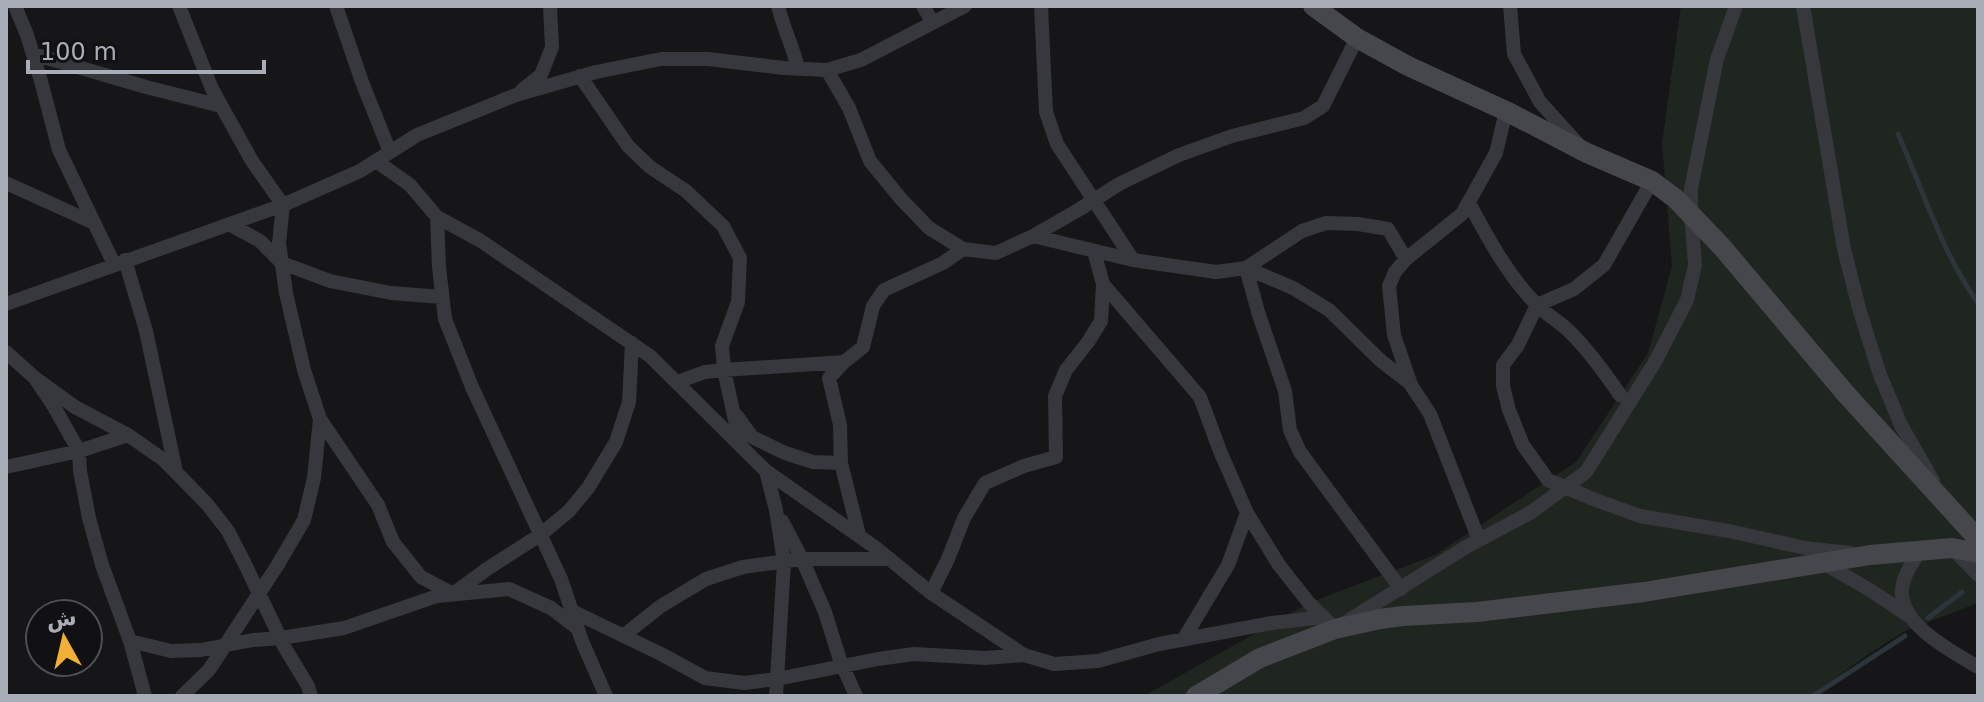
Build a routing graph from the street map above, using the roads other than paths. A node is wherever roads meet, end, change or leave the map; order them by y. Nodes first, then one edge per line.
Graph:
1 (15, 6) edge
2 (179, 6) edge
3 (336, 6) edge
4 (550, 6) edge
5 (565, 6) edge
6 (769, 6) edge
7 (778, 6) edge
8 (923, 6) edge
9 (965, 6) edge
10 (1041, 6) edge
11 (1313, 6) edge
12 (1510, 6) edge
13 (1736, 6) edge
14 (1803, 6) edge
15 (782, 21) junction
16 (552, 23) junction
17 (933, 23) junction
18 (1357, 38) junction
19 (33, 54) junction
20 (798, 68) junction
21 (827, 70) junction
22 (580, 76) junction
23 (516, 95) junction
24 (221, 106) junction
25 (1506, 111) junction
26 (390, 152) junction
27 (1587, 153) junction
28 (376, 161) junction
29 (1652, 181) junction
30 (6, 183) edge
31 (1093, 201) junction
32 (1469, 203) junction
33 (283, 205) junction
34 (1691, 214) junction
35 (437, 217) junction
36 (94, 223) junction
37 (229, 224) junction
38 (1033, 236) junction
39 (963, 249) junction
40 (1094, 251) junction
41 (1406, 259) junction
42 (1133, 260) junction
43 (120, 262) junction
44 (282, 263) junction
45 (1246, 268) junction
46 (1103, 284) junction
47 (442, 297) junction
48 (6, 304) edge
49 (1537, 305) junction
50 (632, 343) junction
51 (6, 352) edge
52 (844, 362) junction
53 (724, 370) junction
54 (35, 378) junction
55 (677, 382) junction
56 (1411, 385) junction
57 (1620, 395) dead end
58 (732, 409) junction
59 (320, 419) junction
60 (128, 435) junction
61 (741, 445) junction
62 (79, 451) junction
63 (841, 463) junction
64 (6, 467) edge
65 (766, 471) junction
66 (176, 472) junction
67 (1565, 487) junction
68 (1947, 506) junction
69 (776, 510) junction
70 (1247, 513) junction
71 (540, 535) junction
72 (859, 535) junction
73 (1978, 539) edge
74 (1479, 540) junction
75 (1952, 548) junction
76 (1921, 550) junction
77 (1978, 553) edge
78 (1870, 555) junction
79 (802, 559) junction
80 (890, 559) junction
81 (784, 562) junction
82 (1823, 563) junction
83 (1978, 575) edge
84 (1401, 589) junction
85 (259, 593) junction
86 (931, 593) junction
87 (453, 594) junction
88 (572, 611) junction
89 (1910, 616) junction
90 (1330, 623) junction
91 (578, 628) junction
92 (623, 636) junction
93 (281, 638) junction
94 (1183, 640) junction
95 (130, 641) junction
96 (224, 647) junction
97 (1024, 655) junction
98 (843, 667) junction
99 (1978, 667) edge
100 (777, 679) junction
101 (602, 695) edge
102 (145, 696) edge
103 (182, 696) edge
104 (311, 696) edge
105 (776, 696) edge
106 (856, 696) edge
107 (1196, 696) edge

1 - 19 street
2 - 24 street
3 - 26 street
4 - 16 street
5 - 16 street
6 - 15 street
7 - 15 street
8 - 17 street
9 - 17 street
10 - 31 street
11 - 18 street
12 - 27 street
13 - 34 street
14 - 68 street
15 - 20 street
16 - 23 street
17 - 21 street
18 - 25 street
18 - 31 street
19 - 24 street
19 - 36 street
20 - 21 street
20 - 22 street
21 - 39 street
22 - 23 street
22 - 53 street
23 - 26 street
24 - 33 street
25 - 27 street
25 - 32 street
26 - 28 street
27 - 29 street
28 - 33 street
28 - 35 street
29 - 34 street
29 - 49 street
30 - 36 street
31 - 38 street
31 - 42 street
32 - 41 street
32 - 49 street
33 - 37 street
33 - 44 street
34 - 67 street
34 - 68 street
35 - 47 street
35 - 50 street
36 - 43 street
37 - 43 street
37 - 44 street
38 - 39 street
38 - 40 street
39 - 52 street
40 - 42 street
40 - 46 street
41 - 45 street
41 - 56 street
42 - 45 street
43 - 48 street
43 - 66 street
44 - 47 street
44 - 59 street
45 - 56 street
45 - 84 street
46 - 70 street
46 - 86 street
47 - 71 street
49 - 57 street
49 - 67 street
50 - 55 street
50 - 71 street
51 - 54 street
52 - 53 street
52 - 63 street
53 - 55 street
53 - 58 street
54 - 60 street
54 - 62 street
55 - 61 street
56 - 74 street
58 - 61 street
58 - 63 street
59 - 85 street
59 - 87 street
60 - 62 street
60 - 66 street
61 - 65 street
62 - 64 street
62 - 95 street
63 - 72 street
65 - 69 street
65 - 72 street
66 - 85 street
67 - 74 street
67 - 78 street
68 - 73 street
69 - 79 street
69 - 81 street
70 - 90 street
70 - 94 street
71 - 87 street
71 - 88 street
72 - 80 street
74 - 84 street
75 - 76 street
75 - 77 street
75 - 83 street
76 - 78 street
76 - 89 street
78 - 82 street
79 - 80 street
79 - 81 street
79 - 98 street
80 - 86 street
81 - 92 street
81 - 100 street
82 - 89 street
82 - 90 street
84 - 90 street
85 - 93 street
85 - 96 street
86 - 97 street
87 - 91 street
87 - 93 street
88 - 91 street
88 - 92 street
89 - 99 street
90 - 94 street
90 - 107 street
91 - 101 street
92 - 100 street
93 - 96 street
93 - 104 street
94 - 97 street
95 - 96 street
95 - 102 street
96 - 103 street
97 - 98 street
98 - 100 street
98 - 106 street
100 - 105 street

